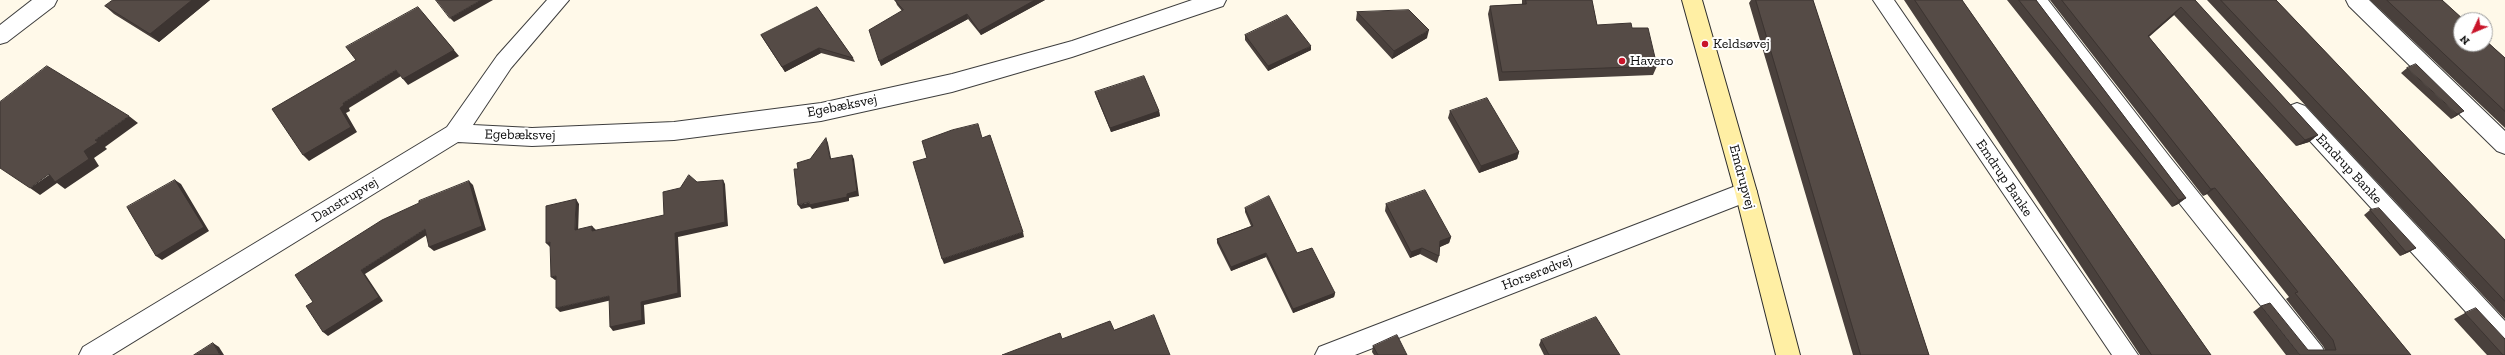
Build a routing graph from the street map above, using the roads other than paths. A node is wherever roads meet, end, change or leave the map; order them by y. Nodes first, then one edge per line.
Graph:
1 (47, 0) edge
2 (559, 0) edge
3 (1216, 0) edge
4 (1692, 0) edge
5 (1883, 0) edge
6 (2036, 0) edge
7 (2356, 0) edge
8 (0, 36) edge
9 (2284, 99) edge
10 (455, 133) junction
11 (2505, 145) edge
12 (1746, 192) junction
13 (2505, 338) edge
14 (91, 355) edge
15 (1327, 355) edge
16 (1788, 355) edge
17 (2126, 355) edge
18 (2314, 355) edge

1 - 8 street
2 - 10 street, Danstrupvej
3 - 10 street, Egebæksvej
4 - 12 street, Emdrupvej
5 - 17 street, Emdrup Banke
6 - 18 street
7 - 11 street
9 - 13 street, Emdrup Banke
10 - 14 street, Danstrupvej
12 - 15 street, Horserødvej
12 - 16 street, Emdrupvej

